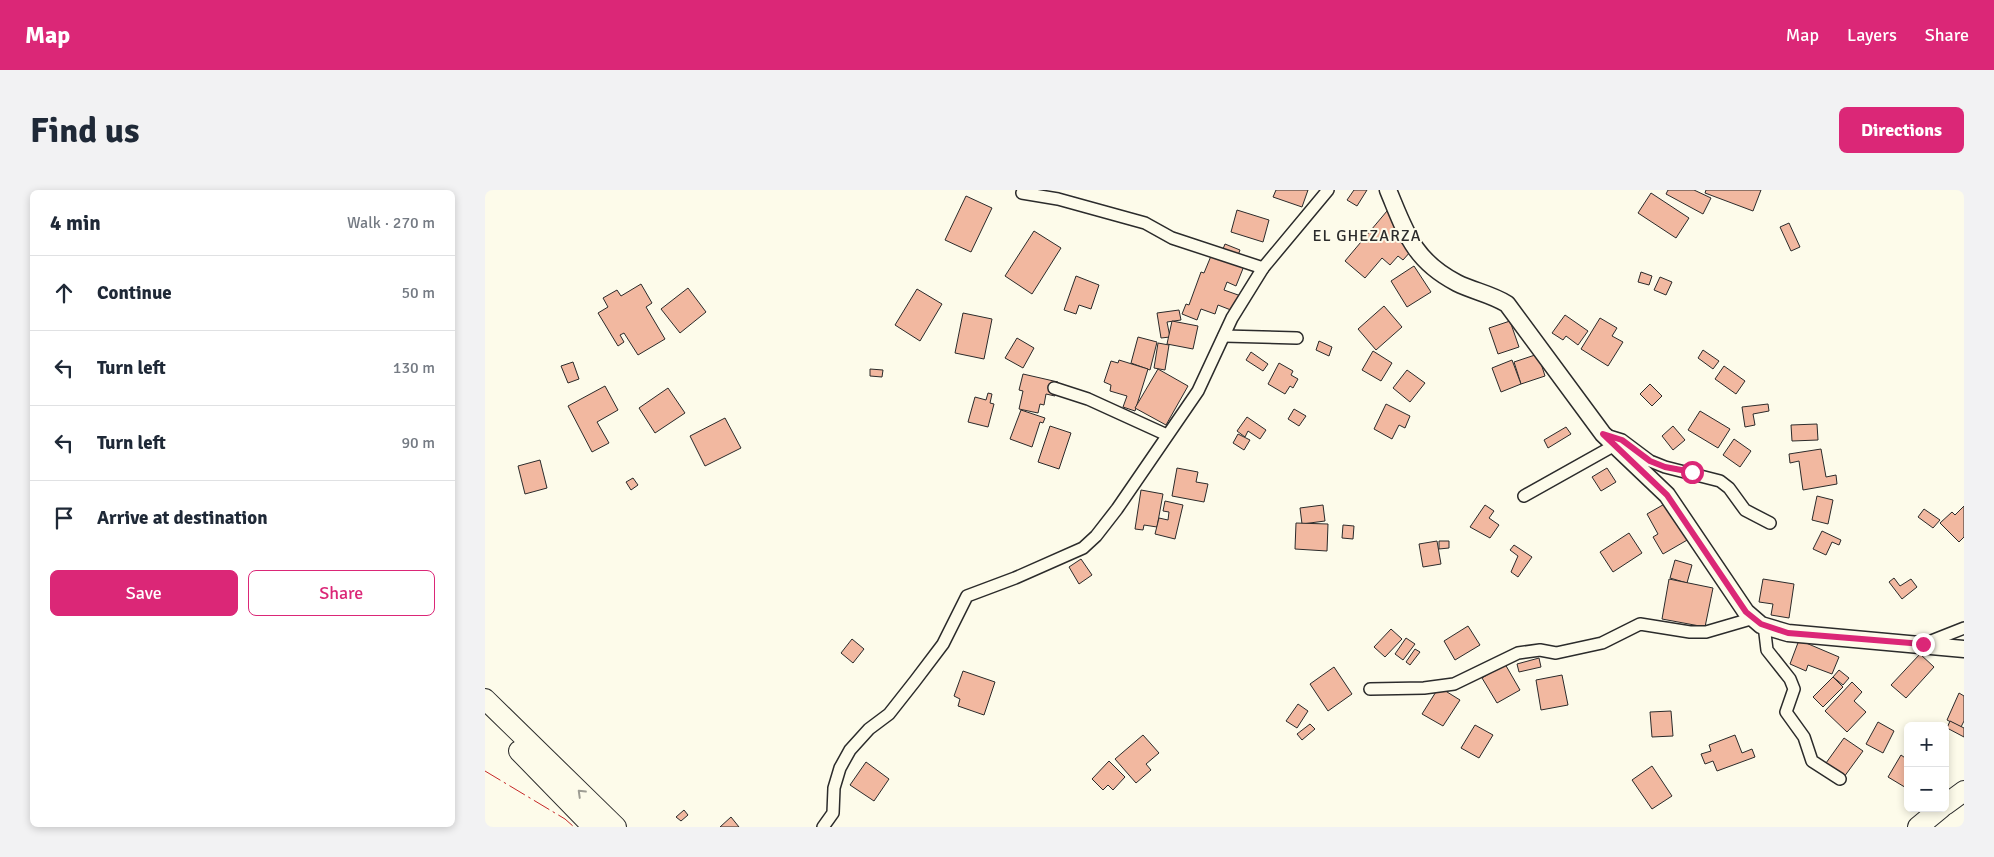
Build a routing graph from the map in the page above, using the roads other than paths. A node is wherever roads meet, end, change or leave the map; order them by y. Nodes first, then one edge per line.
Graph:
1 (1328, 190) edge
2 (1388, 190) edge
3 (1022, 193) dead end
4 (1263, 268) junction
5 (1224, 336) junction
6 (1297, 338) dead end
7 (1054, 388) dead end
8 (1167, 435) junction
9 (1609, 440) junction
10 (1524, 496) dead end
11 (1770, 523) dead end
12 (1759, 622) junction
13 (1964, 628) edge
14 (1923, 644) junction
15 (1964, 649) edge
16 (1370, 689) dead end
17 (485, 699) edge
18 (485, 715) edge
19 (1840, 779) dead end
20 (1964, 791) edge
21 (1949, 802) edge
22 (1936, 812) edge
23 (593, 827) edge
24 (616, 827) edge
25 (823, 827) edge
26 (1918, 827) edge

1 - 4 street
2 - 9 street
3 - 4 street
4 - 5 street
5 - 6 street
5 - 8 street
7 - 8 street
8 - 25 street
9 - 10 street
9 - 11 street
9 - 12 street
12 - 14 street
12 - 16 street
12 - 19 street
13 - 14 street
14 - 15 street
24 -> 17 highway
18 - 23 highway
20 - 21 highway
22 - 26 highway

